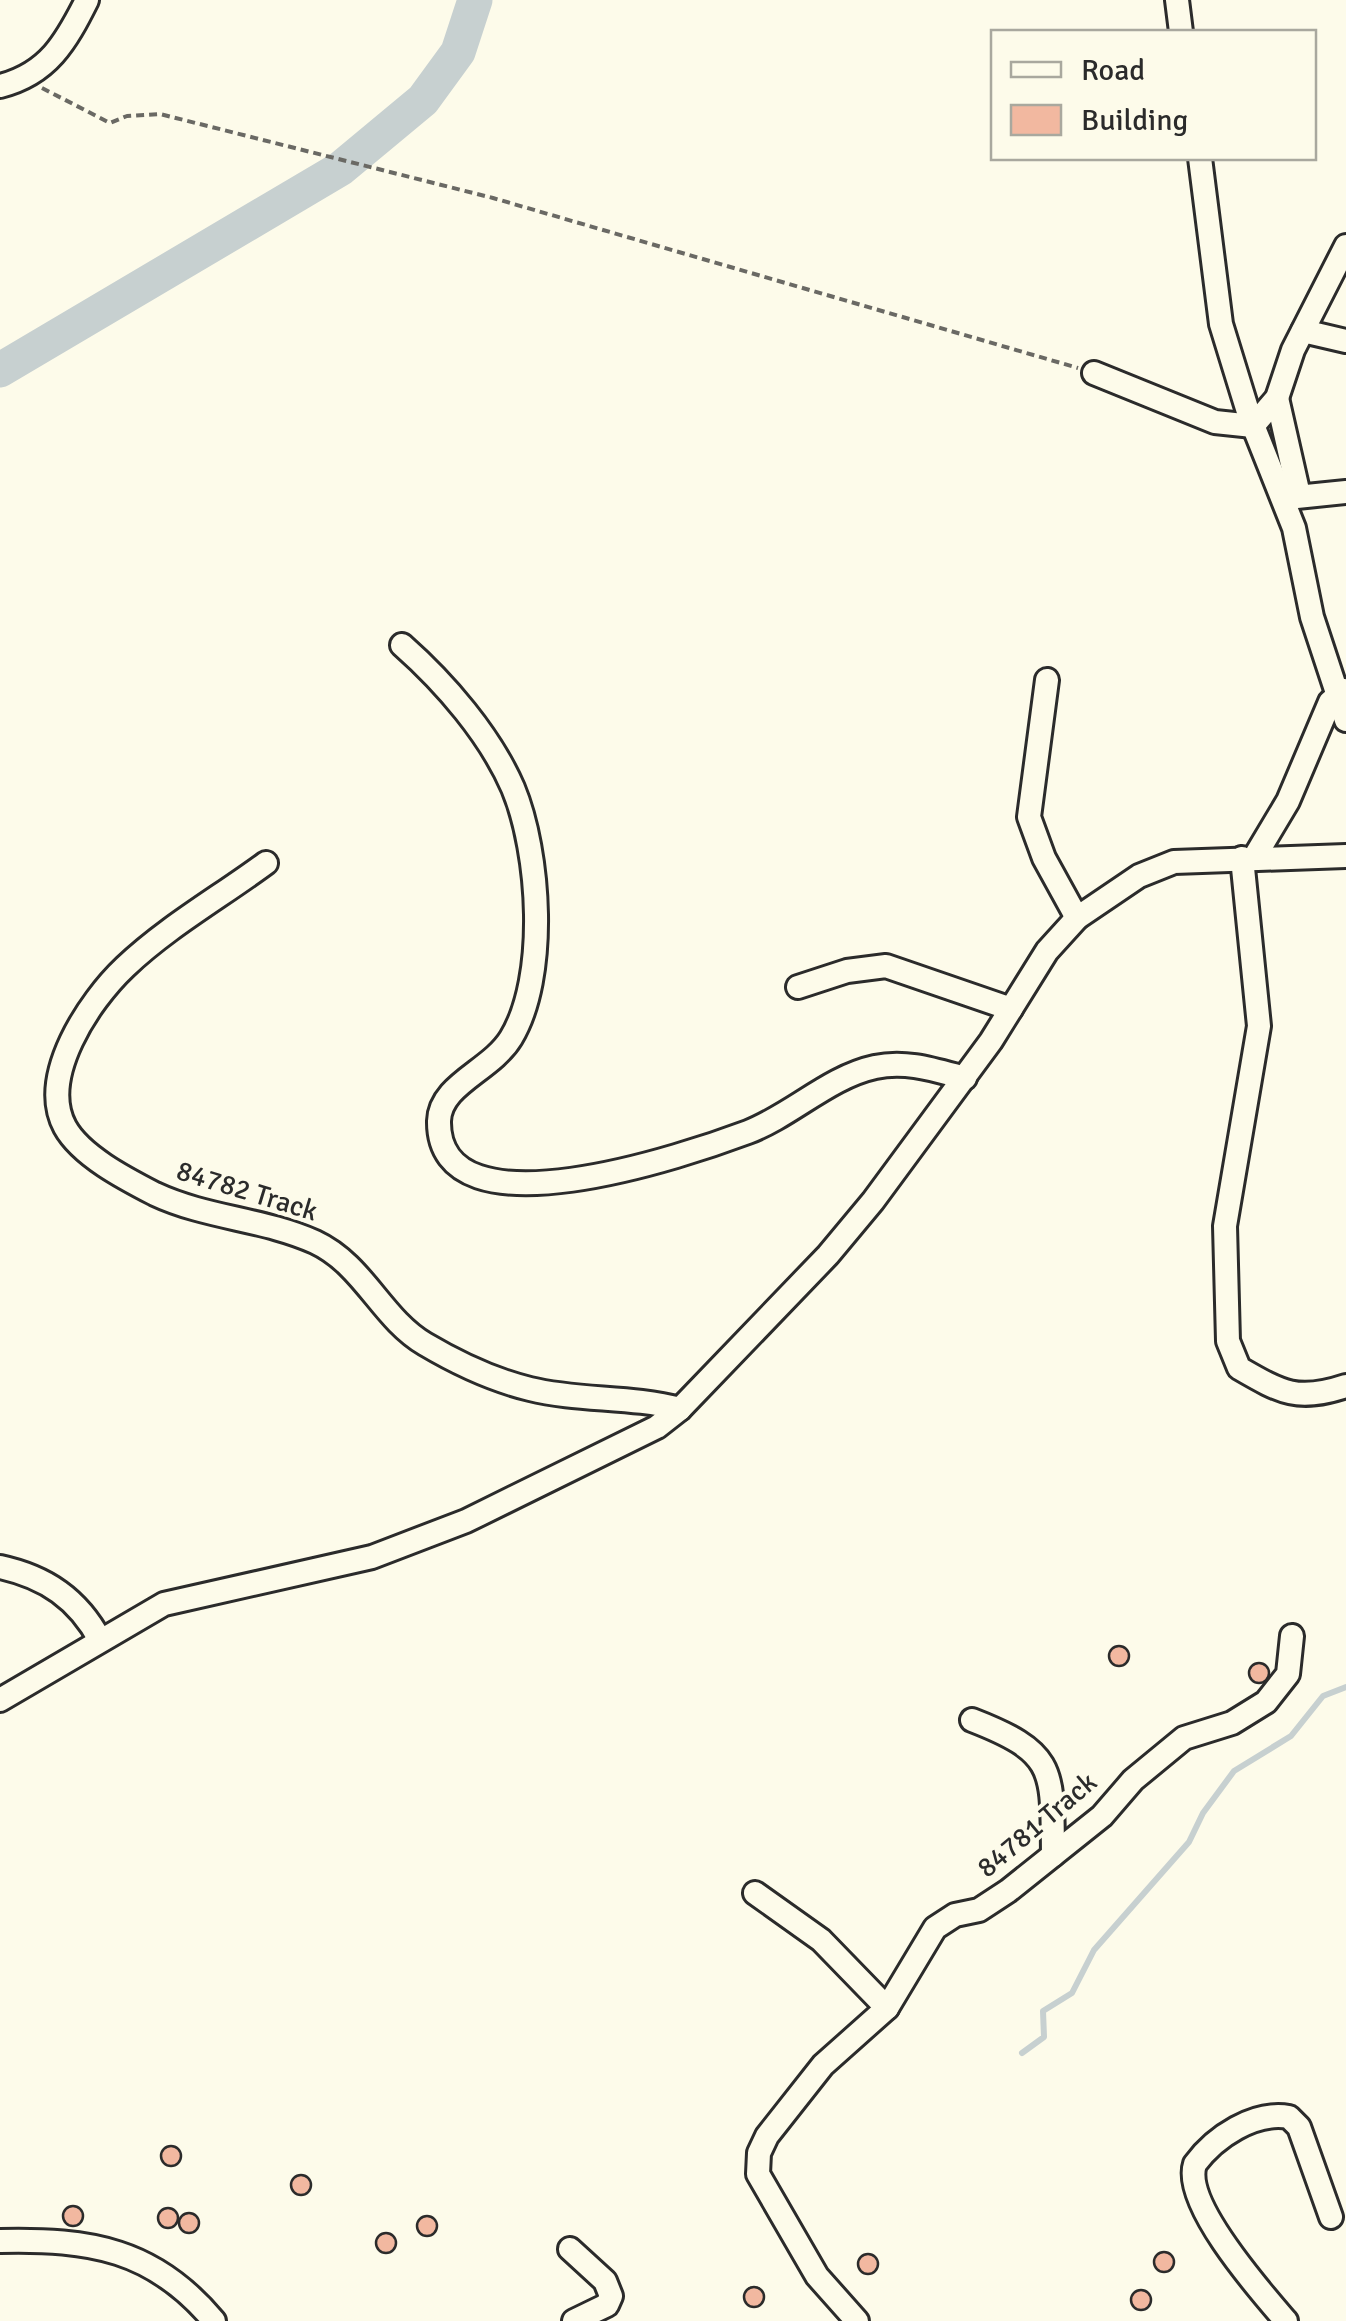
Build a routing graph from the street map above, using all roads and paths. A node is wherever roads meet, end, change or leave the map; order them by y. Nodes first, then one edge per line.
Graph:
1 (87, 0) edge
2 (1177, 0) edge
3 (1181, 30) edge
4 (24, 79) junction
5 (0, 86) edge
6 (1200, 160) edge
7 (1346, 246) edge
8 (1302, 331) junction
9 (1346, 341) edge
10 (1094, 373) joint
11 (1276, 398) junction
12 (1253, 426) junction
13 (1346, 492) edge
14 (1292, 497) junction
15 (402, 645) dead end
16 (1047, 680) dead end
17 (1341, 692) edge
18 (1346, 720) edge
19 (1346, 856) edge
20 (1248, 858) junction
21 (266, 863) dead end
22 (1077, 918) junction
23 (798, 986) dead end
24 (1011, 1010) junction
25 (964, 1078) junction
26 (1346, 1386) edge
27 (680, 1409) junction
28 (0, 1567) edge
29 (1292, 1636) dead end
30 (100, 1640) junction
31 (0, 1700) edge
32 (972, 1720) dead end
33 (1053, 1856) junction
34 (755, 1893) dead end
35 (886, 2008) junction
36 (1331, 2217) dead end
37 (0, 2241) edge
38 (570, 2248) dead end
39 (214, 2321) edge
40 (574, 2321) edge
41 (857, 2321) edge
42 (1286, 2321) edge

1 - 4 street
2 - 3 street
4 - 5 street
4 - 10 path
6 - 12 street
7 - 8 street
8 - 9 street
8 - 11 street
10 - 12 street
11 - 12 street
11 - 14 street
12 - 14 street
13 - 14 street
14 - 17 street
15 - 25 street
16 - 22 street
17 - 18 street
17 - 20 street
19 - 20 street
20 - 22 street
20 - 26 street
21 - 27 street, 84782 Track
22 - 24 street
23 - 24 street
24 - 25 street
25 - 27 street
27 - 30 street
28 - 30 street
29 - 33 street, 84781 Track
30 - 31 street
32 - 33 street
33 - 35 street, 84781 Track
34 - 35 street
35 - 41 street, 84781 Track
36 - 42 street
37 - 39 street
38 - 40 street

